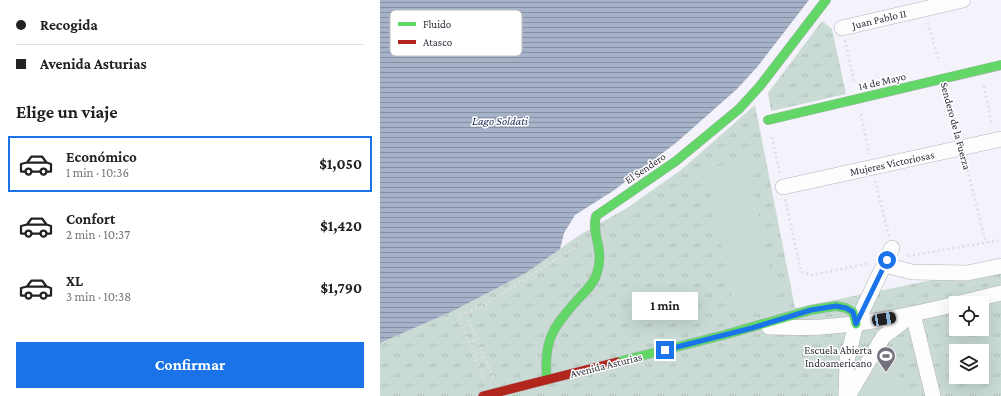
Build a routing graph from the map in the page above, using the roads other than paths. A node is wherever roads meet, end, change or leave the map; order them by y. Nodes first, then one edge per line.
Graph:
1 (826, 0) edge
2 (963, 0) edge
3 (934, 5) edge
4 (842, 28) road end
5 (1001, 65) edge
6 (768, 120) dead end
7 (998, 139) edge
8 (782, 187) dead end
9 (892, 248) road end
10 (885, 265) junction
11 (1001, 266) edge
12 (1001, 293) edge
13 (989, 296) edge
14 (949, 306) edge
15 (913, 314) junction
16 (856, 324) junction
17 (752, 328) joint
18 (547, 380) junction
19 (491, 394) edge
20 (847, 396) edge
21 (933, 396) edge

1 - 18 street, El Sendero
2 - 3 street, Juan Pablo II
3 - 4 street, Juan Pablo II
5 - 6 street, 14 de Mayo
7 - 8 street, Mujeres Victoriosas
9 - 10 street
10 - 11 street
10 - 16 street
12 - 13 street
14 - 15 street, Avenida Asturias
15 - 16 street, Avenida Asturias
15 - 20 street
15 - 21 street
16 - 17 street, Avenida Asturias
16 - 20 street
17 - 18 street, Avenida Asturias
18 - 19 street, Avenida Asturias

